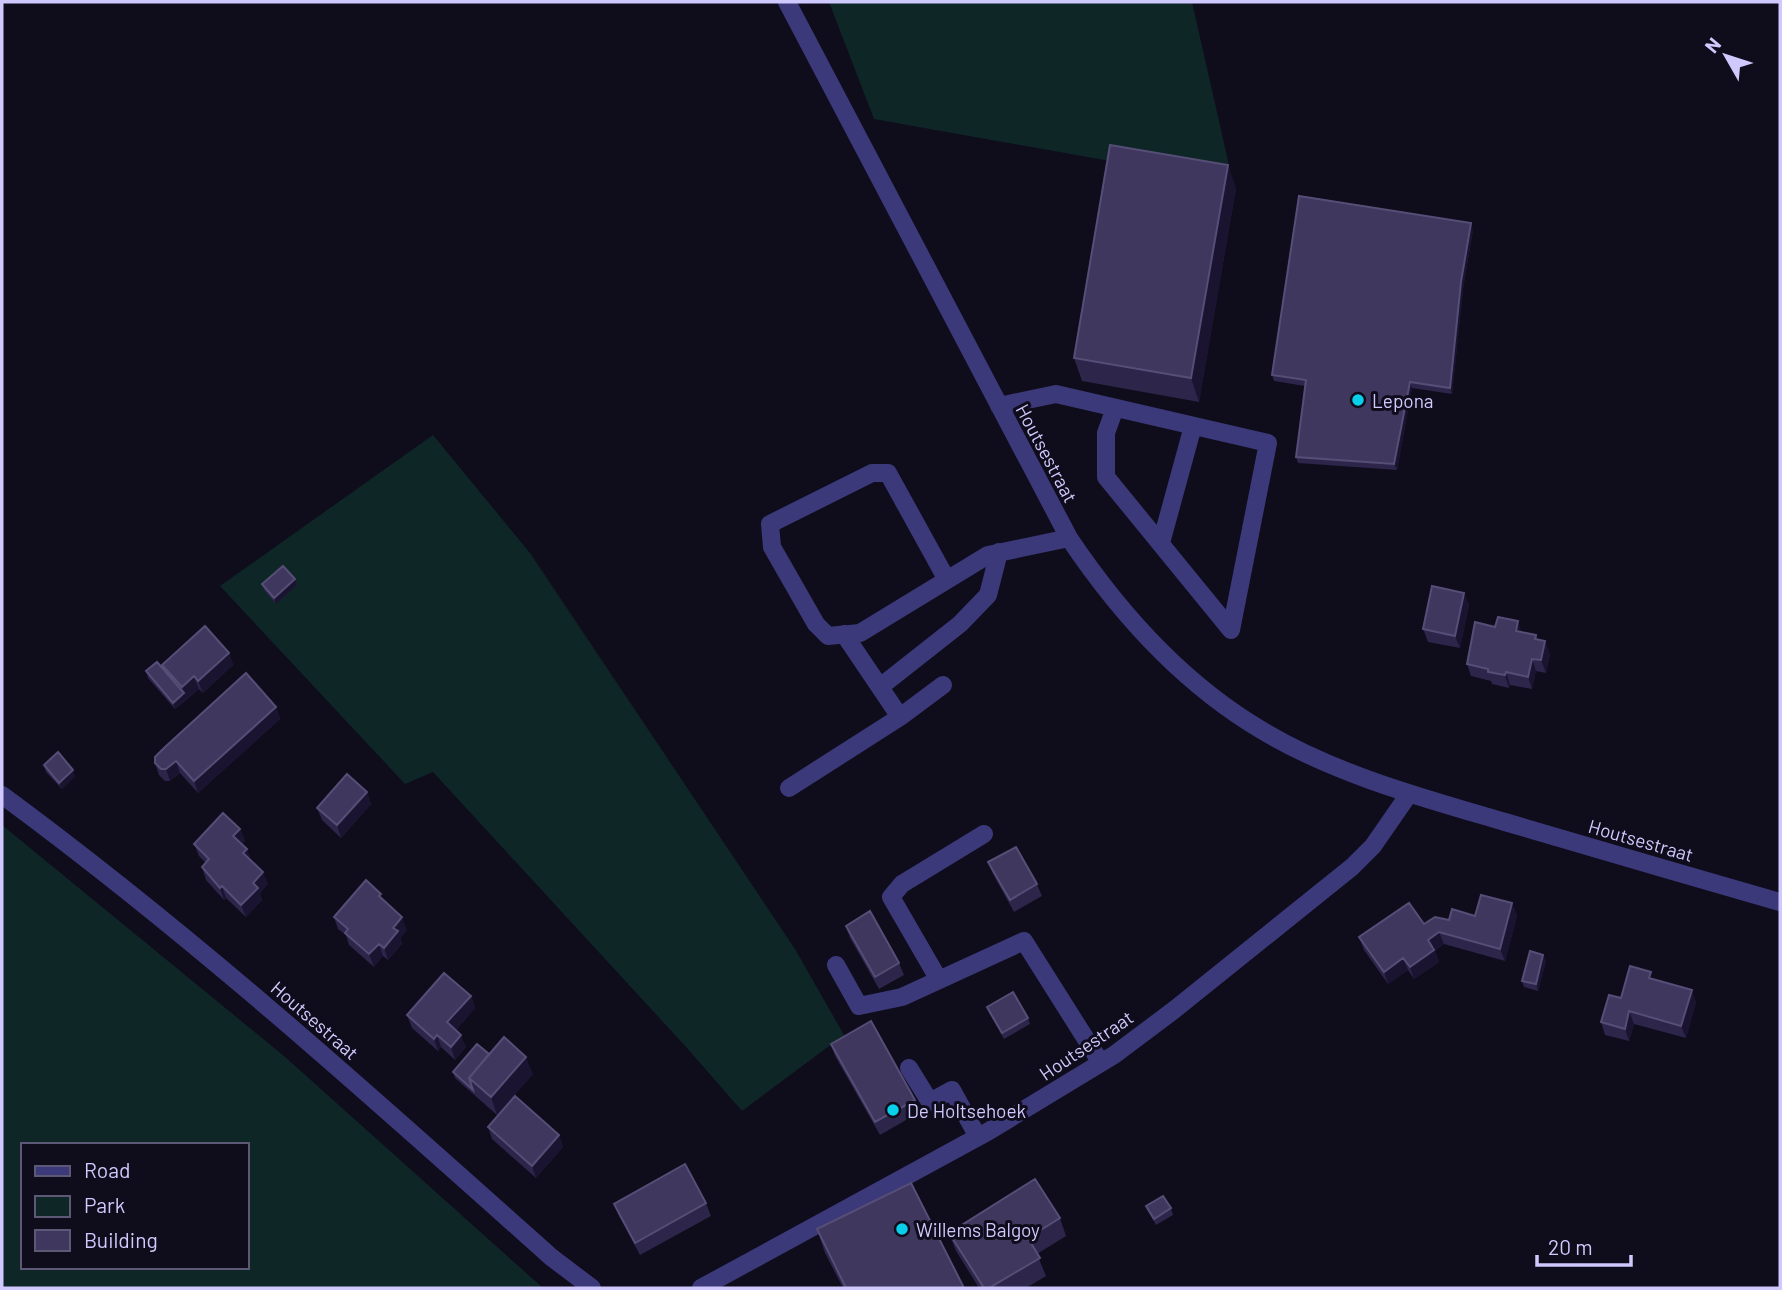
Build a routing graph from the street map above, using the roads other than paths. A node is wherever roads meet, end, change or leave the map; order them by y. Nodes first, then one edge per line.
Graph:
1 (787, 2) edge
2 (999, 406) junction
3 (1115, 408) junction
4 (1193, 426) junction
5 (1069, 538) junction
6 (1161, 544) junction
7 (999, 552) junction
8 (947, 580) junction
9 (844, 634) junction
10 (943, 685) dead end
11 (880, 687) junction
12 (901, 717) junction
13 (789, 788) dead end
14 (1409, 794) junction
15 (2, 795) edge
16 (984, 834) dead end
17 (1780, 902) edge
18 (836, 965) dead end
19 (939, 980) junction
20 (1101, 1063) junction
21 (909, 1068) dead end
22 (978, 1137) junction
23 (592, 1288) edge
24 (701, 1288) edge

1 - 2 street, Houtsestraat
2 - 3 street
2 - 5 street, Houtsestraat
3 - 4 street
3 - 6 street
4 - 6 street
4 - 6 street
5 - 7 street
5 - 14 street, Houtsestraat
7 - 8 street
7 - 11 street
8 - 9 street
8 - 9 street
9 - 11 street
10 - 12 street
11 - 12 street
12 - 13 street
14 - 17 street, Houtsestraat
14 - 20 street, Houtsestraat
15 - 23 street, Houtsestraat
16 - 19 street
18 - 19 street
19 - 20 street
20 - 22 street, Houtsestraat
21 - 22 street
22 - 24 street, Houtsestraat

